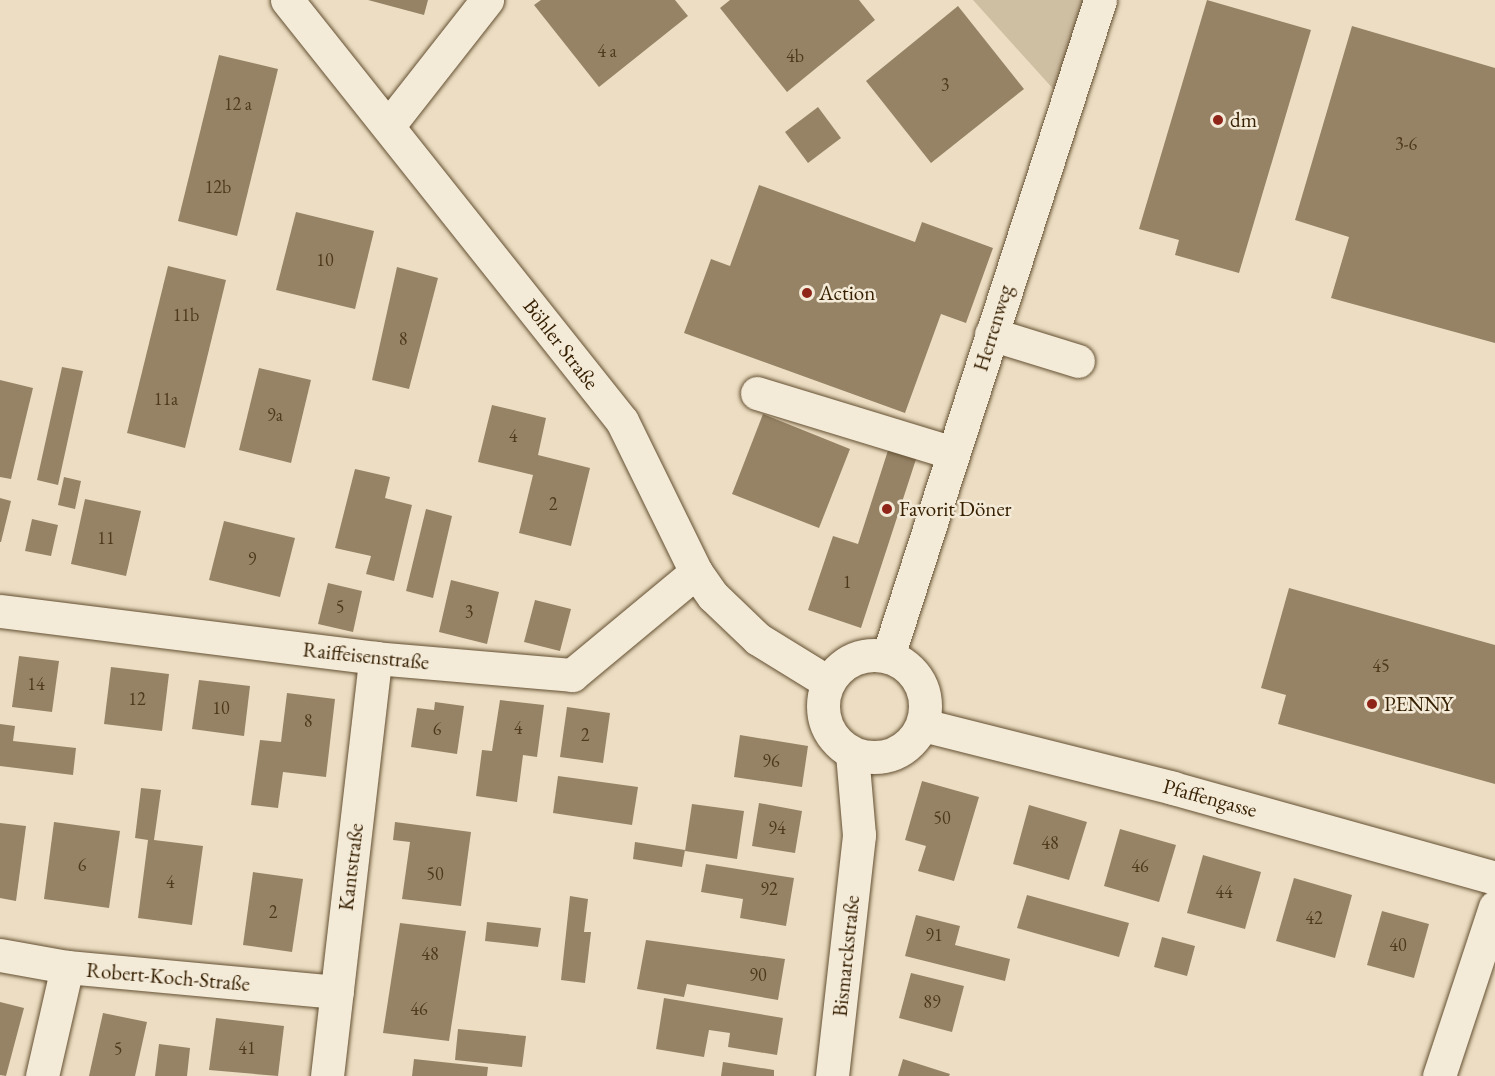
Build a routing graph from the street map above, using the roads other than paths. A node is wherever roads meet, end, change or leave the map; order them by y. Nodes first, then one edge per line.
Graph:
1 (287, 0) edge
2 (487, 0) edge
3 (1100, 0) edge
4 (388, 125) junction
5 (991, 334) junction
6 (1078, 361) dead end
7 (757, 393) dead end
8 (953, 453) junction
9 (696, 572) junction
10 (0, 611) edge
11 (888, 656) junction
12 (375, 658) junction
13 (828, 682) junction
14 (923, 725) junction
15 (852, 753) junction
16 (889, 756) junction
17 (859, 835) junction
18 (1495, 878) edge
19 (1495, 907) edge
20 (0, 955) edge
21 (67, 967) junction
22 (337, 992) junction
23 (42, 1076) edge
24 (327, 1076) edge
25 (832, 1076) edge
26 (1439, 1076) edge

1 - 4 street, Böhler Straße
2 - 4 street
3 - 5 street, Herrenweg
4 - 9 street, Böhler Straße
5 - 6 street
5 - 8 street, Herrenweg
7 - 8 street
8 - 11 street, Herrenweg
9 - 12 street, Raiffeisenstraße
9 - 13 street, Böhler Straße
10 - 12 street, Raiffeisenstraße
11 - 13 street
11 - 14 street
12 - 22 street, Kantstraße
13 - 15 street
14 - 16 street
14 - 18 street, Pfaffengasse
15 - 16 street
15 - 17 street, Bismarckstraße
16 - 17 street, Bismarckstraße
17 - 25 street, Bismarckstraße
19 - 26 street
20 - 21 street, Robert-Koch-Straße
21 - 22 street, Robert-Koch-Straße
21 - 23 street
22 - 24 street, Kantstraße

